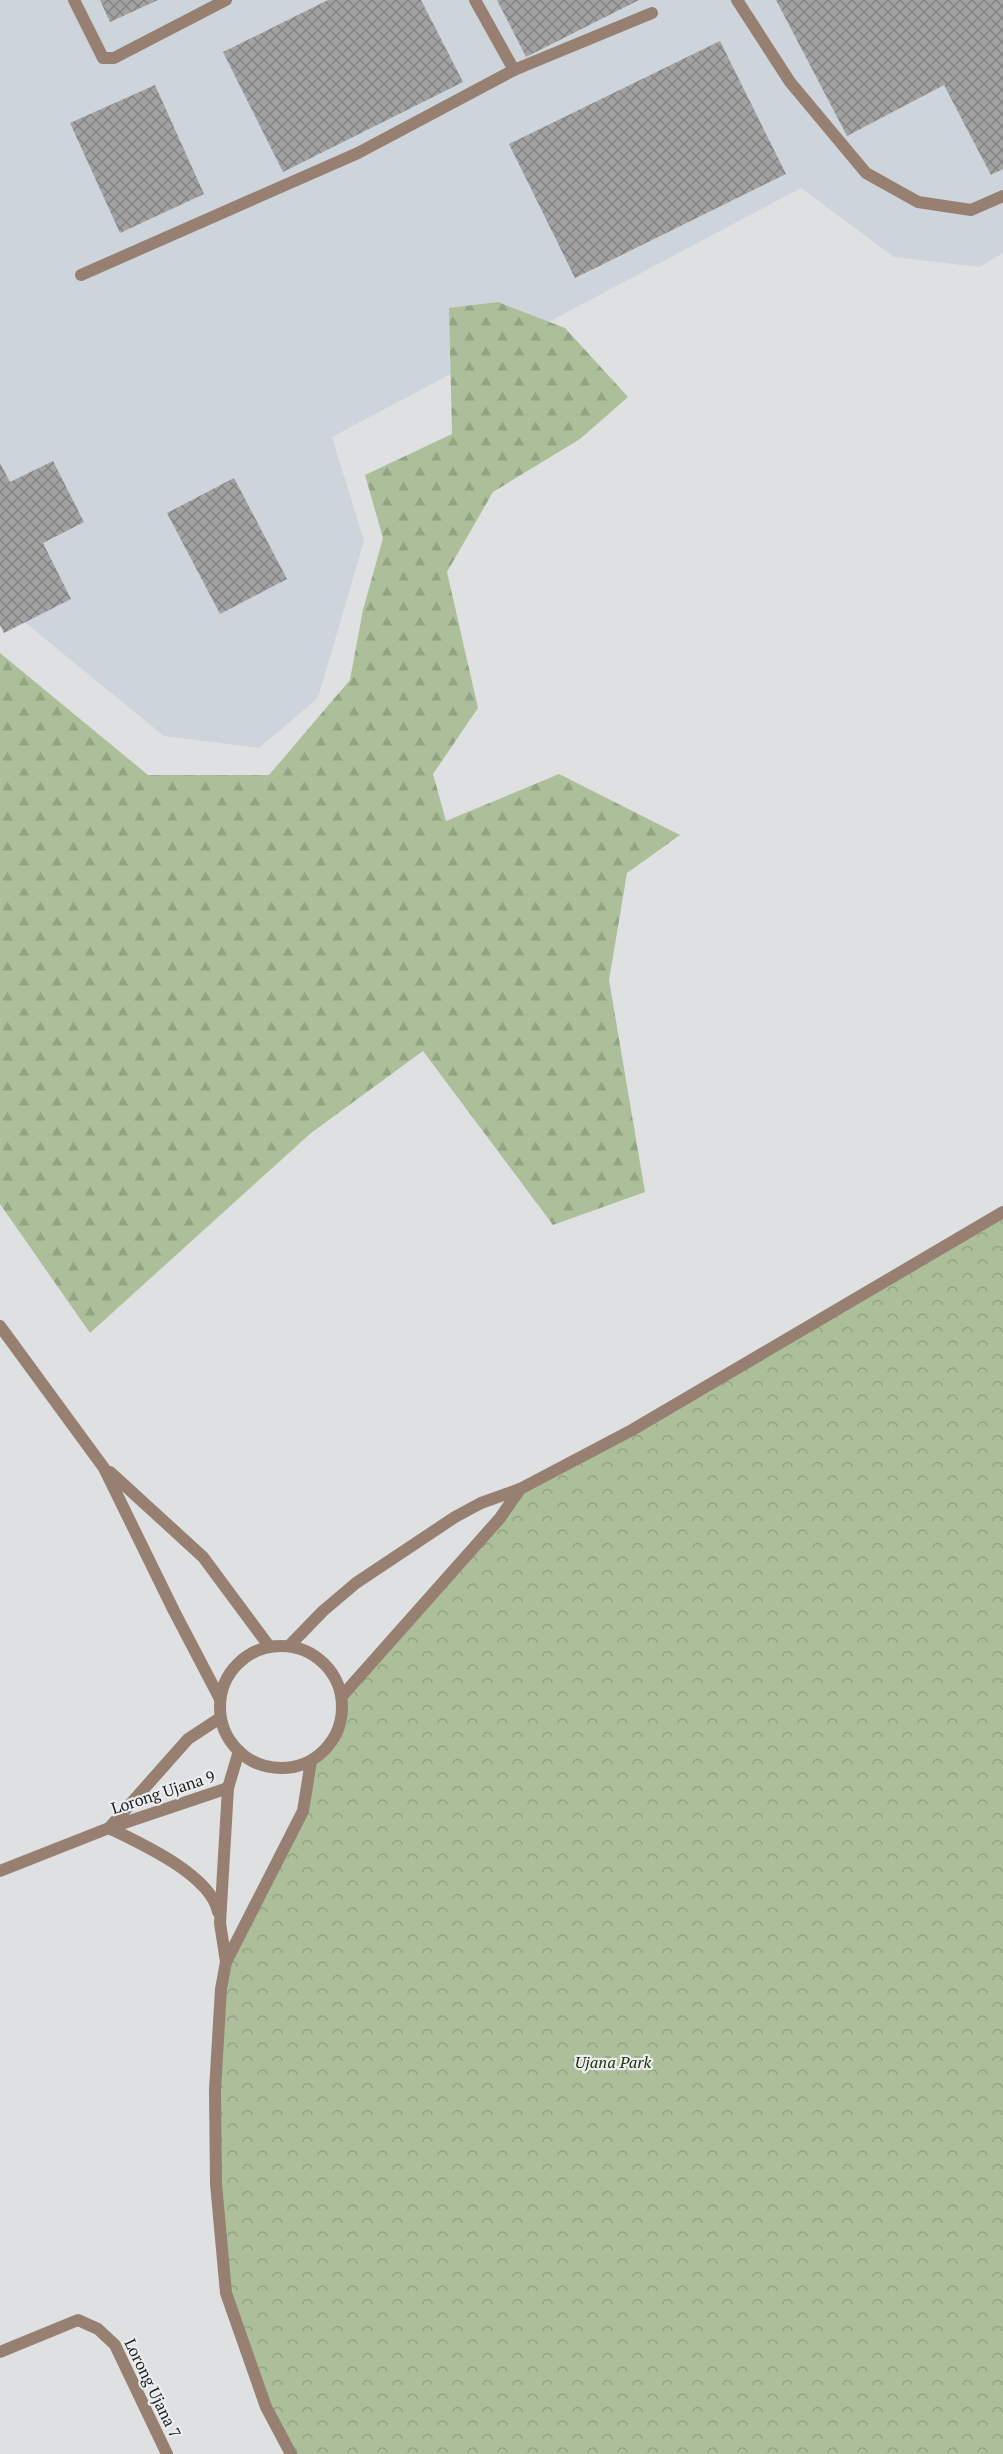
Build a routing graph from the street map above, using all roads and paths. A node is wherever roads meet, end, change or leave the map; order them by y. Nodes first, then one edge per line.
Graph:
1 (74, 0) edge
2 (226, 0) edge
3 (475, 0) edge
4 (737, 0) edge
5 (652, 13) dead end
6 (514, 70) junction
7 (1003, 196) edge
8 (81, 275) dead end
9 (1003, 1212) edge
10 (0, 1326) edge
11 (104, 1468) junction
12 (520, 1490) junction
13 (269, 1646) junction
14 (289, 1646) junction
15 (342, 1696) junction
16 (220, 1699) junction
17 (220, 1718) junction
18 (239, 1751) junction
19 (311, 1761) junction
20 (228, 1788) junction
21 (109, 1827) junction
22 (0, 1871) edge
23 (220, 1923) junction
24 (226, 1962) junction
25 (0, 2352) edge
26 (167, 2454) edge
27 (291, 2454) edge

1 - 2 street
3 - 6 street
4 - 7 street
5 - 6 street
6 - 8 street
9 - 12 street
10 - 11 street
11 - 13 street
11 - 16 street
12 - 14 street
12 - 15 street
13 - 14 street
13 - 16 street
14 - 15 street
15 - 19 street
16 - 17 street
17 - 18 street
17 - 21 street, Lorong Ujana 9
18 - 19 street
18 - 20 street
19 - 24 street
20 - 21 street, Lorong Ujana 9
20 - 23 street
21 - 22 street, Lorong Ujana 9
21 - 23 street, Lorong Ujana 9
23 - 24 street
24 - 27 street
25 - 26 street, Lorong Ujana 7

